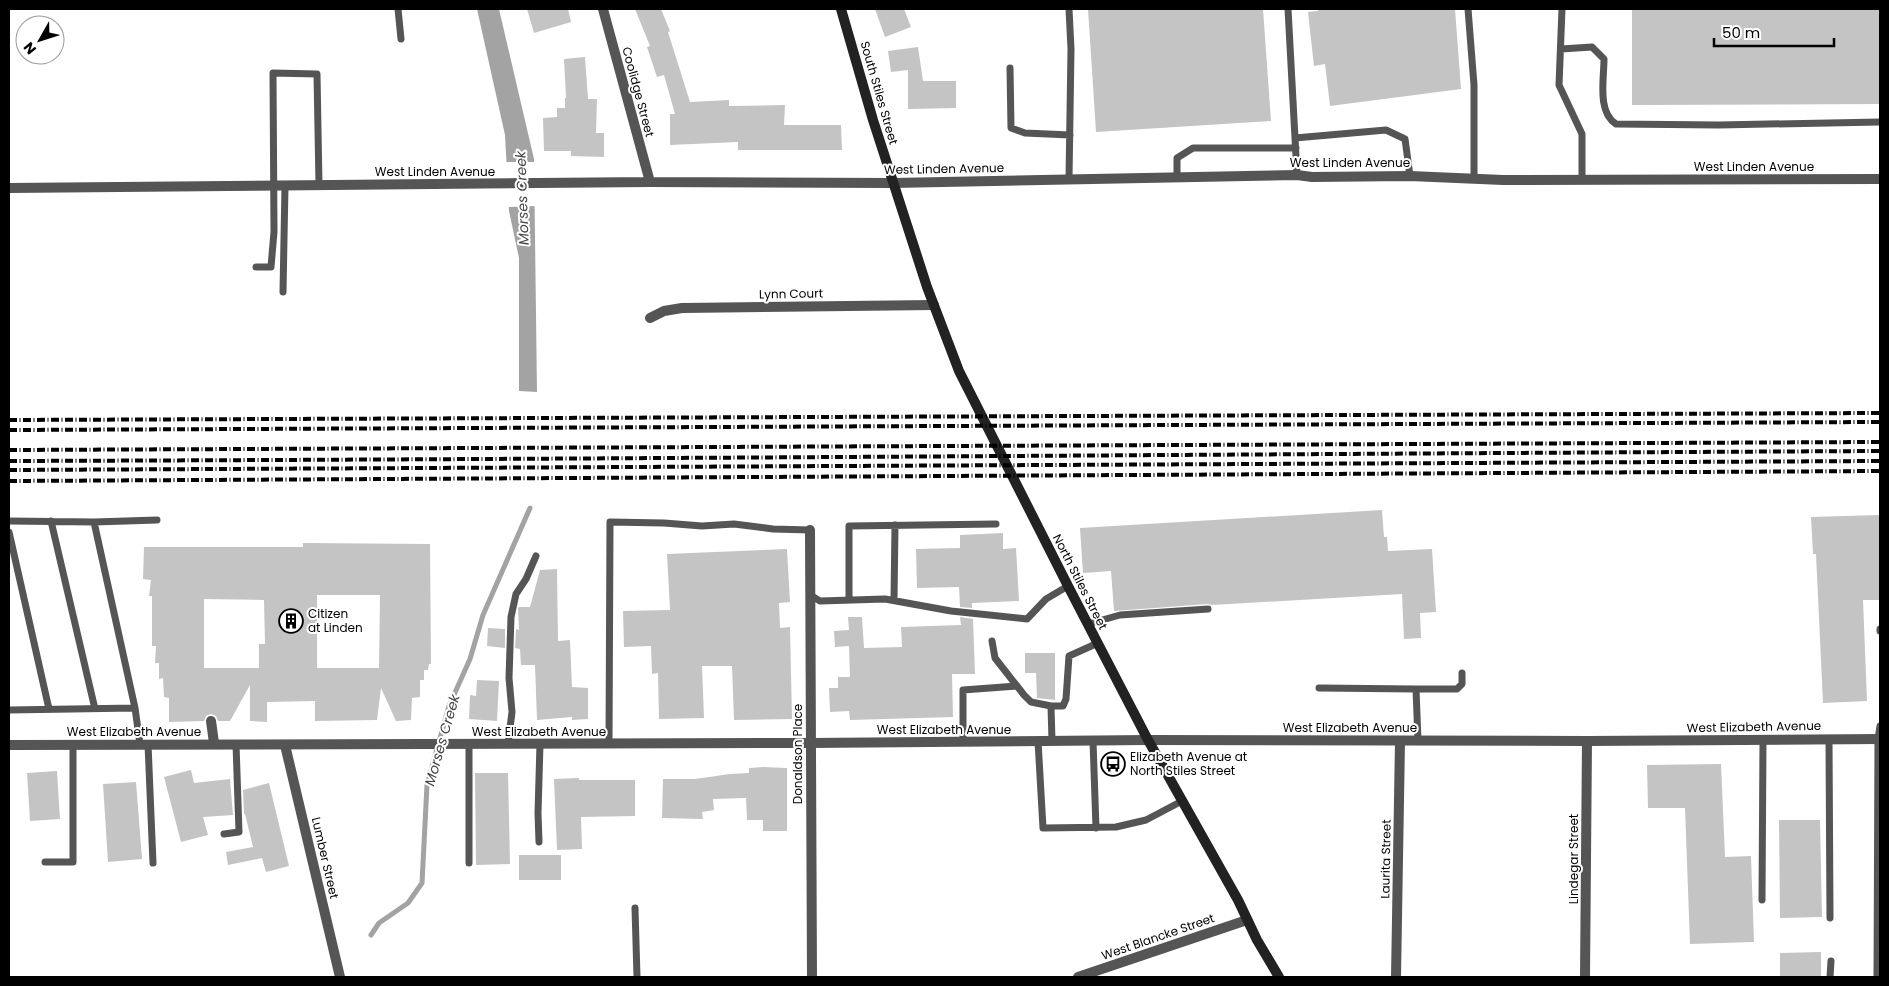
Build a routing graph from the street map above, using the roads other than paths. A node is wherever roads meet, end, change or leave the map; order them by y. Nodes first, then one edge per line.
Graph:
1 (398, 9) edge
2 (603, 9) edge
3 (841, 9) edge
4 (1069, 9) edge
5 (1288, 9) edge
6 (1468, 9) edge
7 (1562, 9) edge
8 (401, 39) dead end
9 (1560, 49) junction
10 (1010, 68) dead end
11 (1880, 122) edge
12 (1070, 135) junction
13 (1295, 138) junction
14 (1296, 148) junction
15 (1297, 175) junction
16 (1410, 176) junction
17 (1177, 177) junction
18 (1474, 178) junction
19 (1069, 179) junction
20 (1880, 179) edge
21 (1582, 180) junction
22 (650, 182) junction
23 (893, 183) junction
24 (319, 185) junction
25 (279, 186) junction
26 (9, 188) edge
27 (256, 267) dead end
28 (283, 292) dead end
29 (934, 305) junction
30 (650, 318) dead end
31 (157, 520) dead end
32 (51, 521) junction
33 (9, 522) edge
34 (94, 522) junction
35 (996, 524) dead end
36 (895, 525) junction
37 (810, 530) joint
38 (9, 532) edge
39 (536, 556) dead end
40 (1068, 586) junction
41 (810, 595) junction
42 (849, 600) junction
43 (894, 600) junction
44 (1208, 609) dead end
45 (1088, 624) junction
46 (992, 641) dead end
47 (1098, 643) junction
48 (1462, 673) dead end
49 (1017, 686) junction
50 (1319, 688) dead end
51 (1416, 689) junction
52 (1051, 706) junction
53 (135, 708) junction
54 (49, 709) junction
55 (95, 709) junction
56 (9, 710) edge
57 (211, 721) dead end
58 (1880, 726) edge
59 (1828, 739) junction
60 (1879, 739) edge
61 (1148, 740) junction
62 (1763, 740) junction
63 (1038, 741) junction
64 (1052, 741) junction
65 (1093, 741) junction
66 (1400, 741) junction
67 (1418, 741) junction
68 (963, 742) junction
69 (1587, 742) junction
70 (214, 743) junction
71 (810, 743) junction
72 (73, 744) junction
73 (144, 744) junction
74 (236, 744) junction
75 (469, 744) junction
76 (508, 744) junction
77 (540, 744) junction
78 (609, 744) junction
79 (9, 745) edge
80 (285, 745) junction
81 (1182, 801) junction
82 (1096, 828) junction
83 (224, 834) dead end
84 (539, 842) dead end
85 (45, 862) dead end
86 (154, 863) dead end
87 (469, 863) dead end
88 (1762, 900) dead end
89 (635, 908) dead end
90 (1830, 918) dead end
91 (1246, 920) junction
92 (1831, 961) dead end
93 (340, 977) edge
94 (637, 977) edge
95 (812, 977) edge
96 (1078, 977) edge
97 (1279, 977) edge
98 (1396, 977) edge
99 (1586, 977) edge
100 (1830, 977) edge
101 (1877, 977) edge

1 - 8 lane
2 - 22 street, Coolidge Street
3 - 23 main road, South Stiles Street
4 - 12 lane
5 - 13 lane
6 - 18 lane
7 - 9 lane
9 - 11 lane
9 - 21 lane
10 - 12 lane
12 - 19 lane
13 - 14 lane
13 - 16 lane
14 - 15 lane
14 - 17 lane
15 - 16 street, West Linden Avenue
15 - 17 street, West Linden Avenue
16 - 18 street, West Linden Avenue
17 - 19 street, West Linden Avenue
18 - 21 street, West Linden Avenue
19 - 23 street, West Linden Avenue
20 - 21 street, West Linden Avenue
22 - 23 street, West Linden Avenue
22 - 24 street, West Linden Avenue
23 - 29 main road, North Stiles Street
24 - 25 street, West Linden Avenue
24 - 25 lane
25 - 26 street, West Linden Avenue
25 - 27 lane
25 - 28 lane
29 - 30 street, Lynn Court
29 - 40 main road, North Stiles Street
31 - 34 lane
32 - 33 lane
32 - 34 lane
32 - 55 lane
34 - 53 lane
35 - 36 lane
36 - 42 lane
36 - 43 lane
37 - 41 street, Donaldson Place
37 - 78 lane
38 - 54 lane
39 - 76 lane
40 - 43 lane
40 - 45 main road, North Stiles Street
41 - 42 lane
41 - 71 street, Donaldson Place
42 - 43 lane
44 - 45 lane
45 - 47 main road, North Stiles Street
46 - 49 lane
47 - 52 lane
47 - 61 main road, North Stiles Street
48 - 51 lane
49 - 52 lane
49 - 68 lane
50 - 51 lane
51 - 67 lane
52 - 64 lane
53 - 55 lane
53 - 73 lane
54 - 55 lane
54 - 56 lane
57 - 70 street
58 - 60 lane
59 - 60 street, West Elizabeth Avenue
59 - 62 street, West Elizabeth Avenue
59 - 90 lane
60 - 101 lane
61 - 65 street, West Elizabeth Avenue
61 - 66 street, West Elizabeth Avenue
61 - 81 main road, North Stiles Street
62 - 69 street, West Elizabeth Avenue
62 - 88 lane
63 - 64 street, West Elizabeth Avenue
63 - 68 street, West Elizabeth Avenue
63 - 82 lane
64 - 65 street, West Elizabeth Avenue
65 - 82 lane
66 - 67 street, West Elizabeth Avenue
66 - 98 street, Laurita Street
67 - 69 street, West Elizabeth Avenue
68 - 71 street, West Elizabeth Avenue
69 - 99 street, Lindegar Street
70 - 73 street, West Elizabeth Avenue
70 - 74 street, West Elizabeth Avenue
71 - 78 street, West Elizabeth Avenue
71 - 95 street, Donaldson Place
72 - 73 street, West Elizabeth Avenue
72 - 79 street, West Elizabeth Avenue
72 - 85 lane
73 - 86 lane
74 - 80 street, West Elizabeth Avenue
74 - 83 lane
75 - 76 street, West Elizabeth Avenue
75 - 80 street, West Elizabeth Avenue
75 - 87 lane
76 - 77 street, West Elizabeth Avenue
77 - 78 street, West Elizabeth Avenue
77 - 84 lane
80 - 93 street, Lumber Street
81 - 82 lane
81 - 91 main road, North Stiles Street
89 - 94 lane
91 - 96 street, West Blancke Street
91 - 97 main road, North Stiles Street
92 - 100 lane

